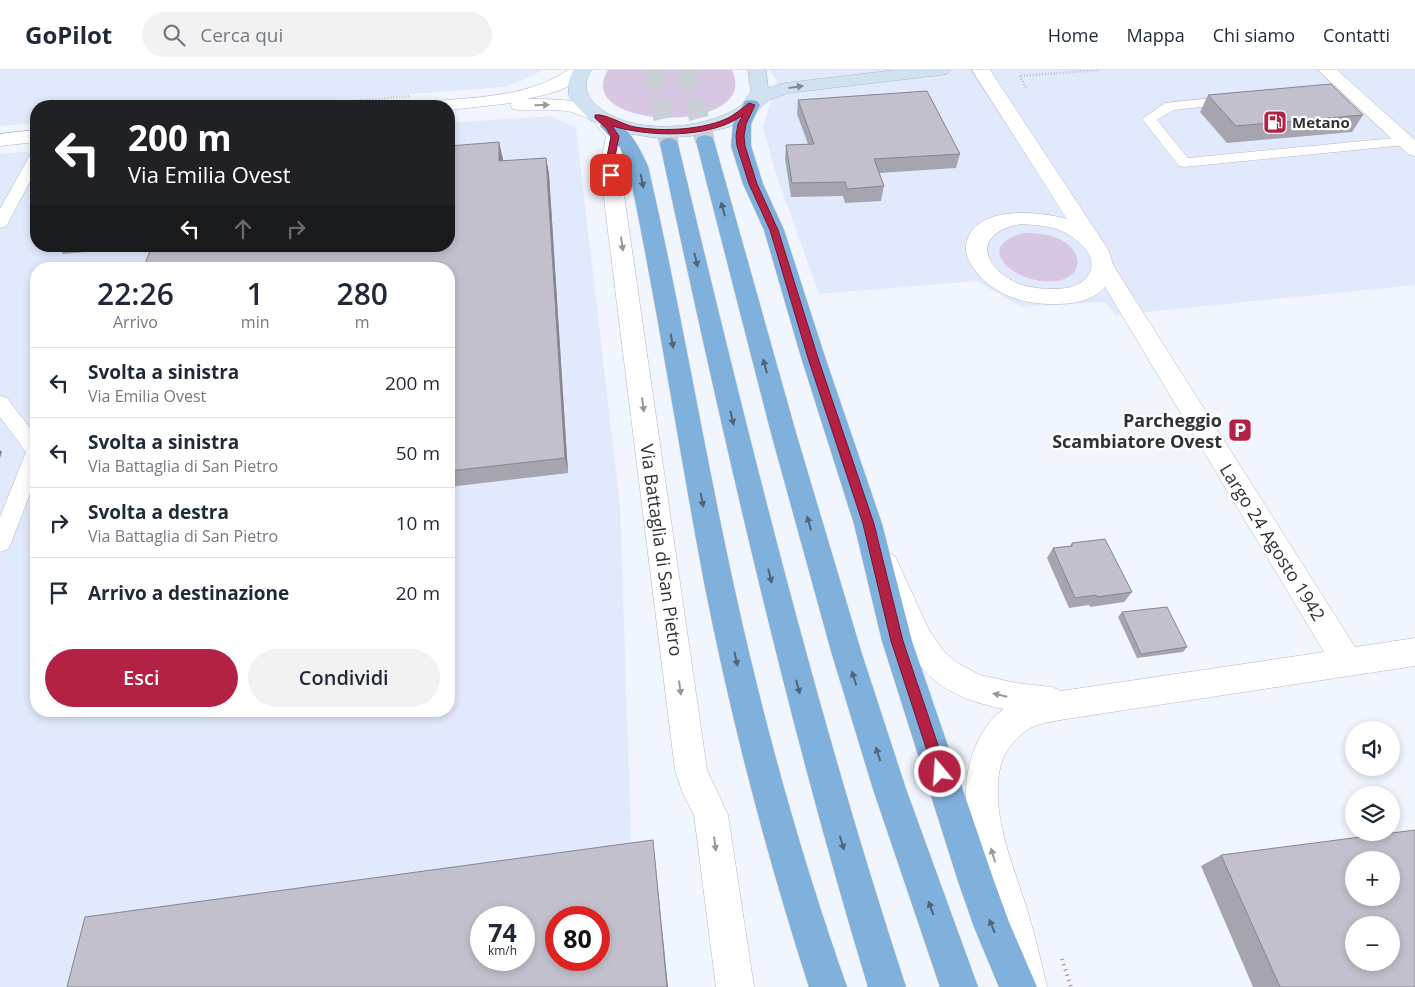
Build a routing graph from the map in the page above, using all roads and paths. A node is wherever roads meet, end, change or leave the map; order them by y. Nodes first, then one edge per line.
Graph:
1 (581, 70) edge
2 (757, 70) edge
3 (876, 70) edge
4 (940, 70) edge
5 (981, 70) edge
6 (1098, 70) edge
7 (1327, 70) edge
8 (791, 71) edge
9 (1346, 88) junction
10 (1326, 90) edge
11 (1248, 98) edge
12 (476, 103) junction
13 (1003, 103) junction
14 (455, 105) edge
15 (751, 105) junction
16 (603, 121) junction
17 (30, 137) edge
18 (0, 140) edge
19 (705, 141) tunnel mouth
20 (669, 144) tunnel mouth
21 (1410, 145) edge
22 (30, 168) edge
23 (1053, 183) junction
24 (1021, 218) junction
25 (0, 223) edge
26 (1093, 242) junction
27 (1104, 268) junction
28 (0, 403) edge
29 (30, 444) edge
30 (30, 467) edge
31 (868, 524) junction
32 (0, 544) edge
33 (1415, 652) edge
34 (1347, 662) junction
35 (1066, 704) junction
36 (1061, 958) dead end
37 (735, 987) edge
38 (828, 987) edge
39 (887, 987) edge
40 (959, 987) edge
41 (1018, 987) edge
42 (1028, 987) edge
43 (1071, 987) edge

1 - 12 street
1 - 16 main road
2 - 15 main road
3 - 8 main road
15 -> 4 main road
5 - 13 street, Largo 24 Agosto 1942
6 - 13 path
7 - 9 street
9 - 10 lane
9 - 21 street
11 - 21 lane
12 - 14 street
12 -> 16 street
13 - 23 street, Largo 24 Agosto 1942
15 - 16 main road
15 - 31 highway
16 -> 37 street, Via Battaglia di San Pietro
16 -> 38 highway
17 - 18 street
40 -> 19 highway
20 -> 39 highway
22 - 25 lane
23 - 24 street
23 - 26 street, Largo 24 Agosto 1942
24 - 26 street
24 - 27 street
26 - 27 street, Largo 24 Agosto 1942
27 - 34 street, Largo 24 Agosto 1942
28 - 29 lane
30 - 32 lane
35 -> 31 street
41 -> 31 highway
33 - 34 street
34 - 35 street
42 -> 35 street
36 - 43 path

